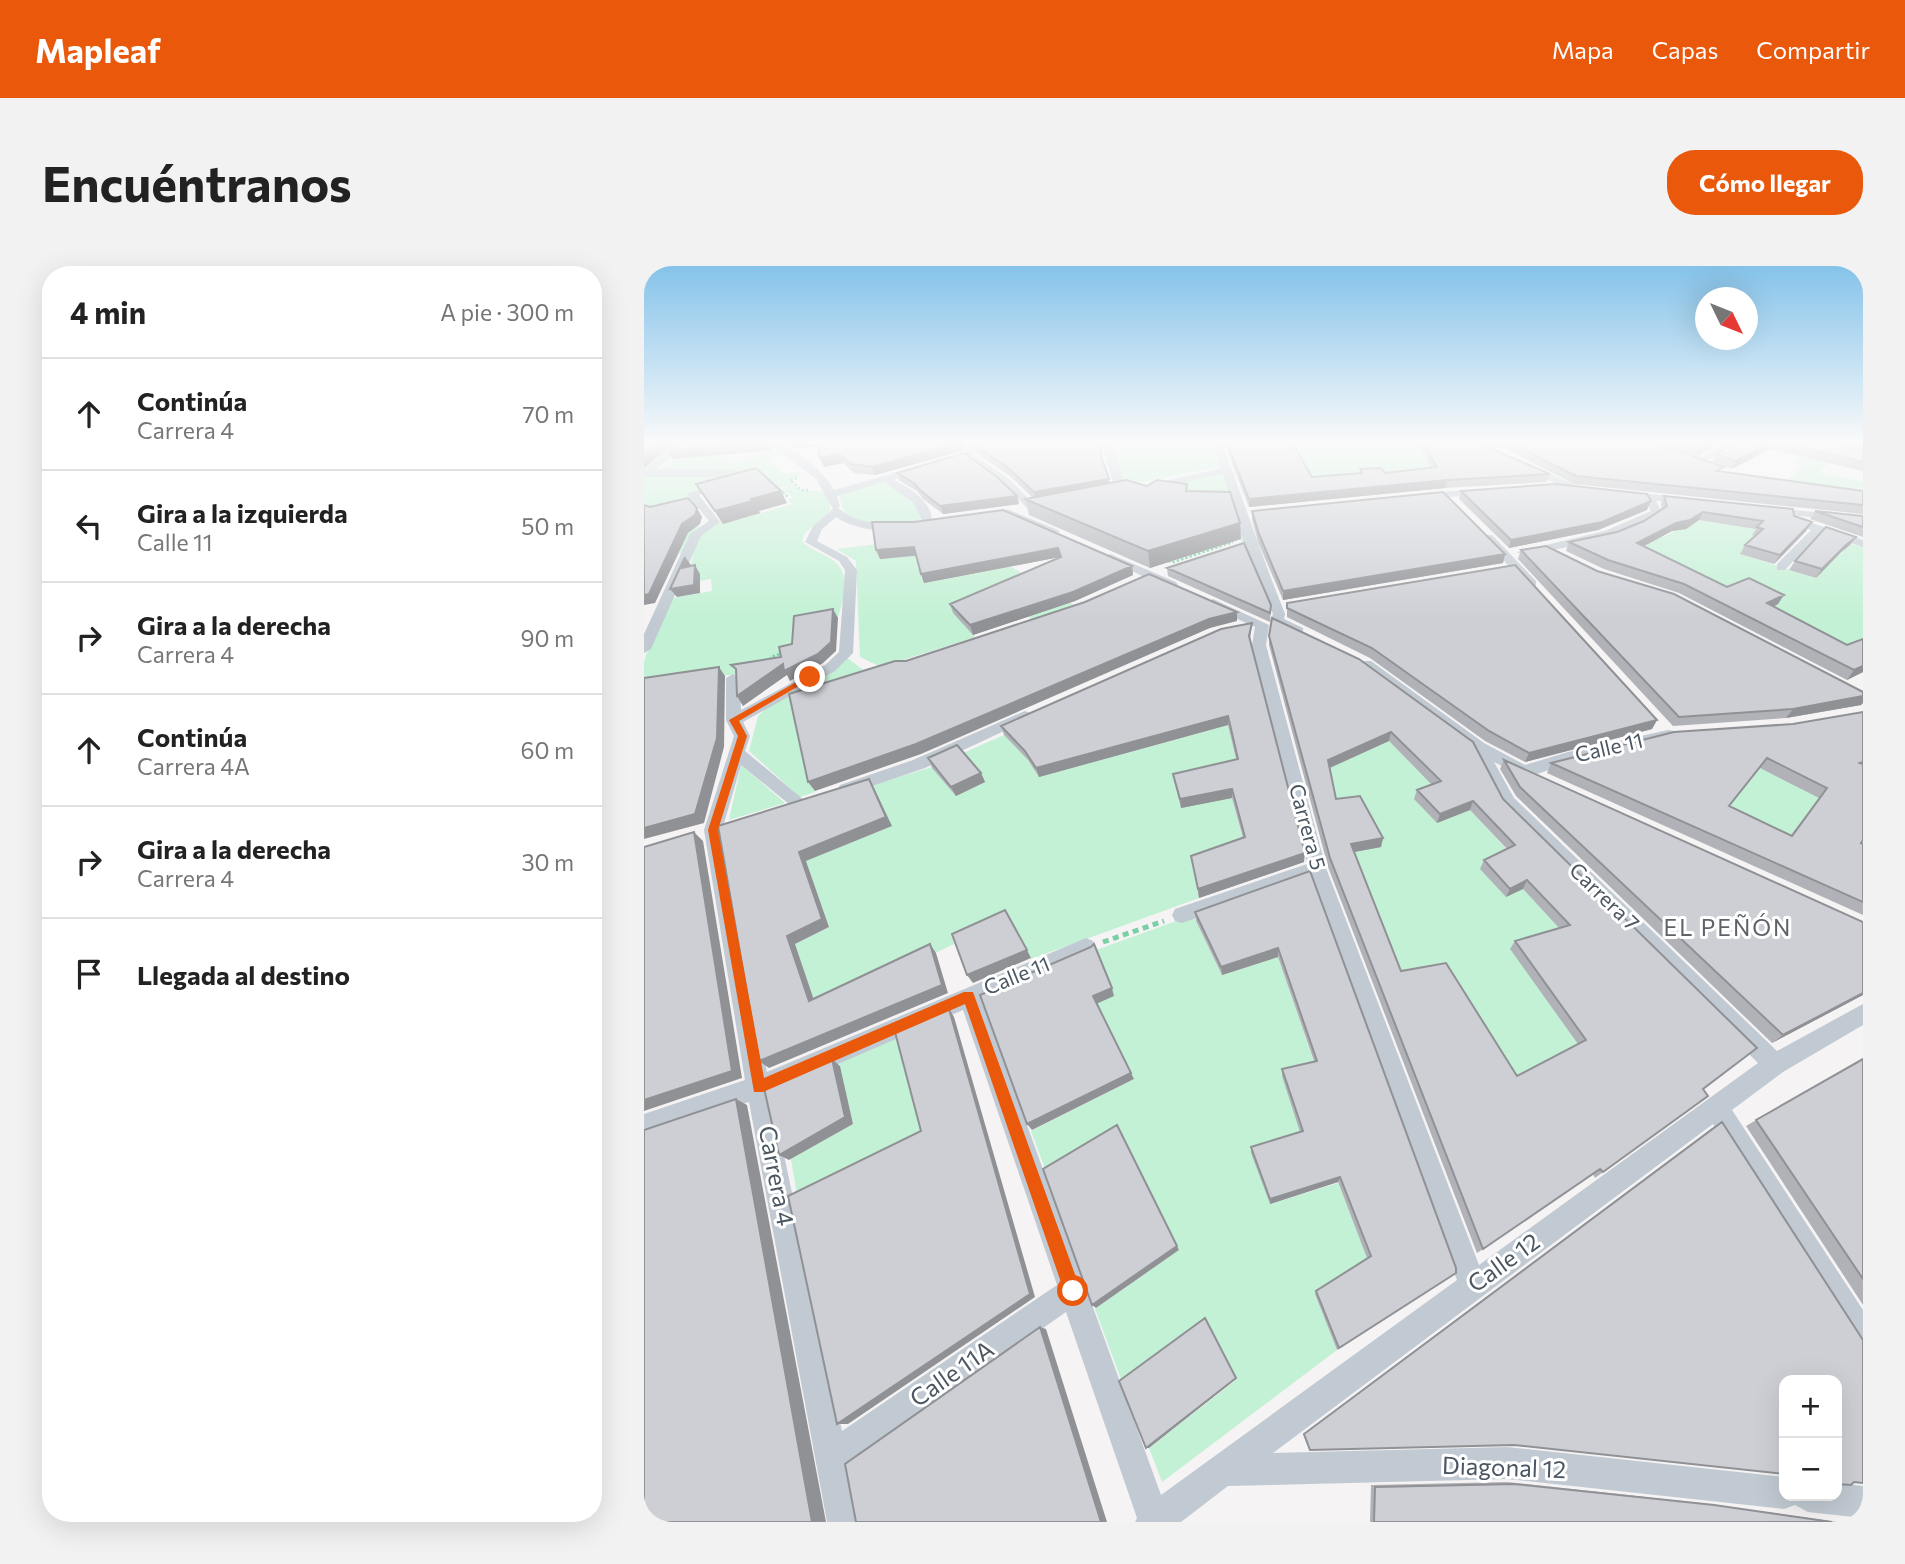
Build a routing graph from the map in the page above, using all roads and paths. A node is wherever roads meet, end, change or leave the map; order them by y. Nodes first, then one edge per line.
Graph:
1 (698, 502) edge
2 (834, 502) edge
3 (920, 502) edge
4 (1026, 502) edge
5 (1244, 502) edge
6 (1452, 502) edge
7 (1651, 502) edge
8 (1690, 502) edge
9 (1702, 503) edge
10 (1030, 505) junction
11 (1754, 509) edge
12 (836, 511) junction
13 (1767, 511) junction
14 (1000, 512) junction
15 (1462, 512) edge
16 (1863, 519) edge
17 (941, 520) edge
18 (916, 523) junction
19 (1479, 529) edge
20 (1818, 529) junction
21 (1067, 538) edge
22 (1243, 543) junction
23 (1863, 544) edge
24 (1545, 549) junction
25 (1102, 554) edge
26 (1505, 555) junction
27 (1566, 559) edge
28 (1161, 560) edge
29 (1178, 563) junction
30 (1781, 567) edge
31 (1150, 575) junction
32 (1127, 585) edge
33 (1187, 592) edge
34 (1543, 596) edge
35 (1200, 597) edge
36 (1276, 615) junction
37 (1234, 627) edge
38 (1314, 639) edge
39 (644, 649) edge
40 (791, 651) edge
41 (1352, 657) edge
42 (769, 665) edge
43 (733, 678) edge
44 (1040, 710) edge
45 (734, 720) junction
46 (1670, 731) edge
47 (1478, 747) junction
48 (737, 753) junction
49 (1524, 771) junction
50 (1549, 783) edge
51 (814, 800) junction
52 (776, 812) edge
53 (1317, 868) junction
54 (1182, 915) joint
55 (1086, 947) joint
56 (969, 996) junction
57 (1863, 1014) edge
58 (1775, 1064) junction
59 (758, 1087) junction
60 (1716, 1107) junction
61 (644, 1126) edge
62 (1474, 1285) junction
63 (1073, 1291) junction
64 (1863, 1336) edge
65 (831, 1457) junction
66 (1223, 1470) junction
67 (1779, 1492) edge
68 (1842, 1500) edge
69 (1863, 1502) edge
70 (1157, 1521) edge
71 (844, 1522) edge

1 - 39 street
2 - 12 street
3 - 18 street
4 - 10 street
5 - 22 street
6 - 15 street
7 - 24 street
8 - 9 street
10 - 14 street
10 - 14 street
11 - 13 street
12 - 18 street
12 - 45 street
13 - 16 street
13 - 20 street
14 - 21 street
17 - 18 street
19 - 26 street
20 - 23 street
20 - 30 street
22 - 29 path
22 - 36 street
24 - 26 street
24 - 27 street
25 - 31 street
26 - 34 street
28 - 29 path
29 - 31 street
31 - 32 street
31 - 33 street
35 - 36 street
36 - 37 street
36 - 38 street
36 - 53 street, Carrera 5
40 - 42 path
41 - 47 street, Carrera 7
43 - 45 street
44 - 51 street
45 - 48 street
46 - 49 street, Calle 11
47 - 49 street, Carrera 7
47 - 58 street, Carrera 7
48 - 51 street
48 - 59 street, Carrera 4
49 - 50 street, Carrera 7
51 - 52 street
53 - 54 street
53 - 62 street, Carrera 5
54 - 55 path
55 - 56 street, Calle 11
56 - 59 street, Calle 11
56 - 63 street
57 - 58 street, Calle 12
58 - 60 street, Calle 12
59 - 61 street, Calle 11
59 - 65 street, Carrera 4
60 - 62 street, Calle 12
60 - 64 street
62 - 66 street, Calle 12
63 - 65 street, Calle 11A
63 - 70 street
65 - 71 street, Carrera 4
66 - 67 street, Diagonal 12
66 - 70 street, Calle 12
68 - 69 street

